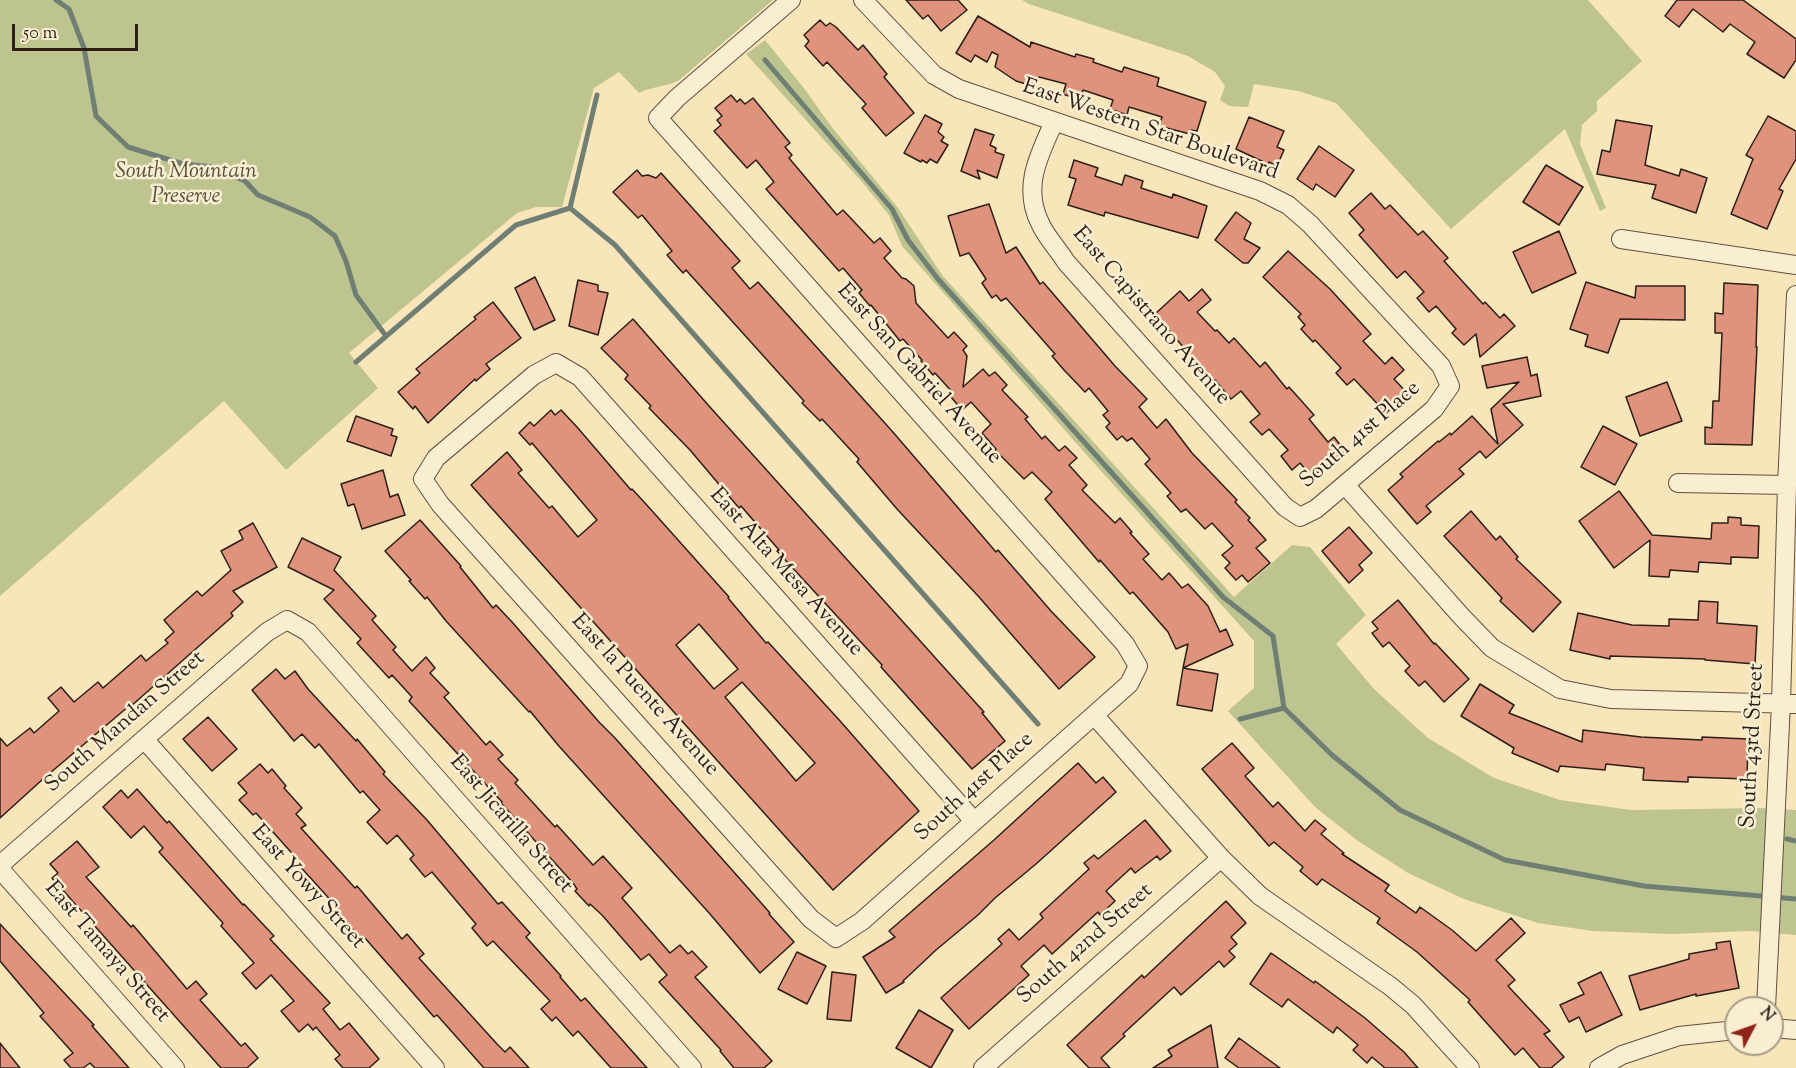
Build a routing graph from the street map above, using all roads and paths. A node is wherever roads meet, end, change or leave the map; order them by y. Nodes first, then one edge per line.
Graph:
1 (791, 0) edge
2 (863, 0) edge
3 (1054, 122) junction
4 (1621, 239) dead end
5 (1796, 265) edge
6 (1796, 295) edge
7 (556, 363) joint
8 (1449, 386) joint
9 (1678, 483) dead end
10 (1787, 485) junction
11 (1346, 486) junction
12 (1300, 517) joint
13 (287, 620) joint
14 (1138, 666) joint
15 (1788, 704) edge
16 (1094, 715) junction
17 (144, 739) junction
18 (974, 821) junction
19 (1221, 858) junction
20 (0, 867) edge
21 (836, 938) joint
22 (1766, 996) edge
23 (1724, 1031) edge
24 (175, 1068) edge
25 (435, 1068) edge
26 (692, 1068) edge
27 (983, 1068) edge
28 (1470, 1068) edge
29 (1599, 1068) edge

1 - 14 street, East San Gabriel Avenue
2 - 3 street, East Western Star Boulevard
3 - 8 street, East Western Star Boulevard
3 - 12 street, East Capistrano Avenue
4 - 5 street
6 - 10 street, South 43rd Street
7 - 18 street, East Alta Mesa Avenue
7 - 21 street, East la Puente Avenue
8 - 11 street, South 41st Place
9 - 10 street
10 - 15 street, South 43rd Street
11 - 12 street, South 41st Place
11 - 15 street
13 - 17 street, South Mandan Street
13 - 26 street, East Jicarilla Street
14 - 16 street, South 41st Place
15 - 22 street, South 43rd Street
16 - 18 street, South 41st Place
16 - 19 street
17 - 20 street, South Mandan Street
17 - 25 street, East Yowy Street
18 - 21 street, South 41st Place
19 - 27 street, South 42nd Street
19 - 28 street
20 - 24 street, East Tamaya Street
23 - 29 street

